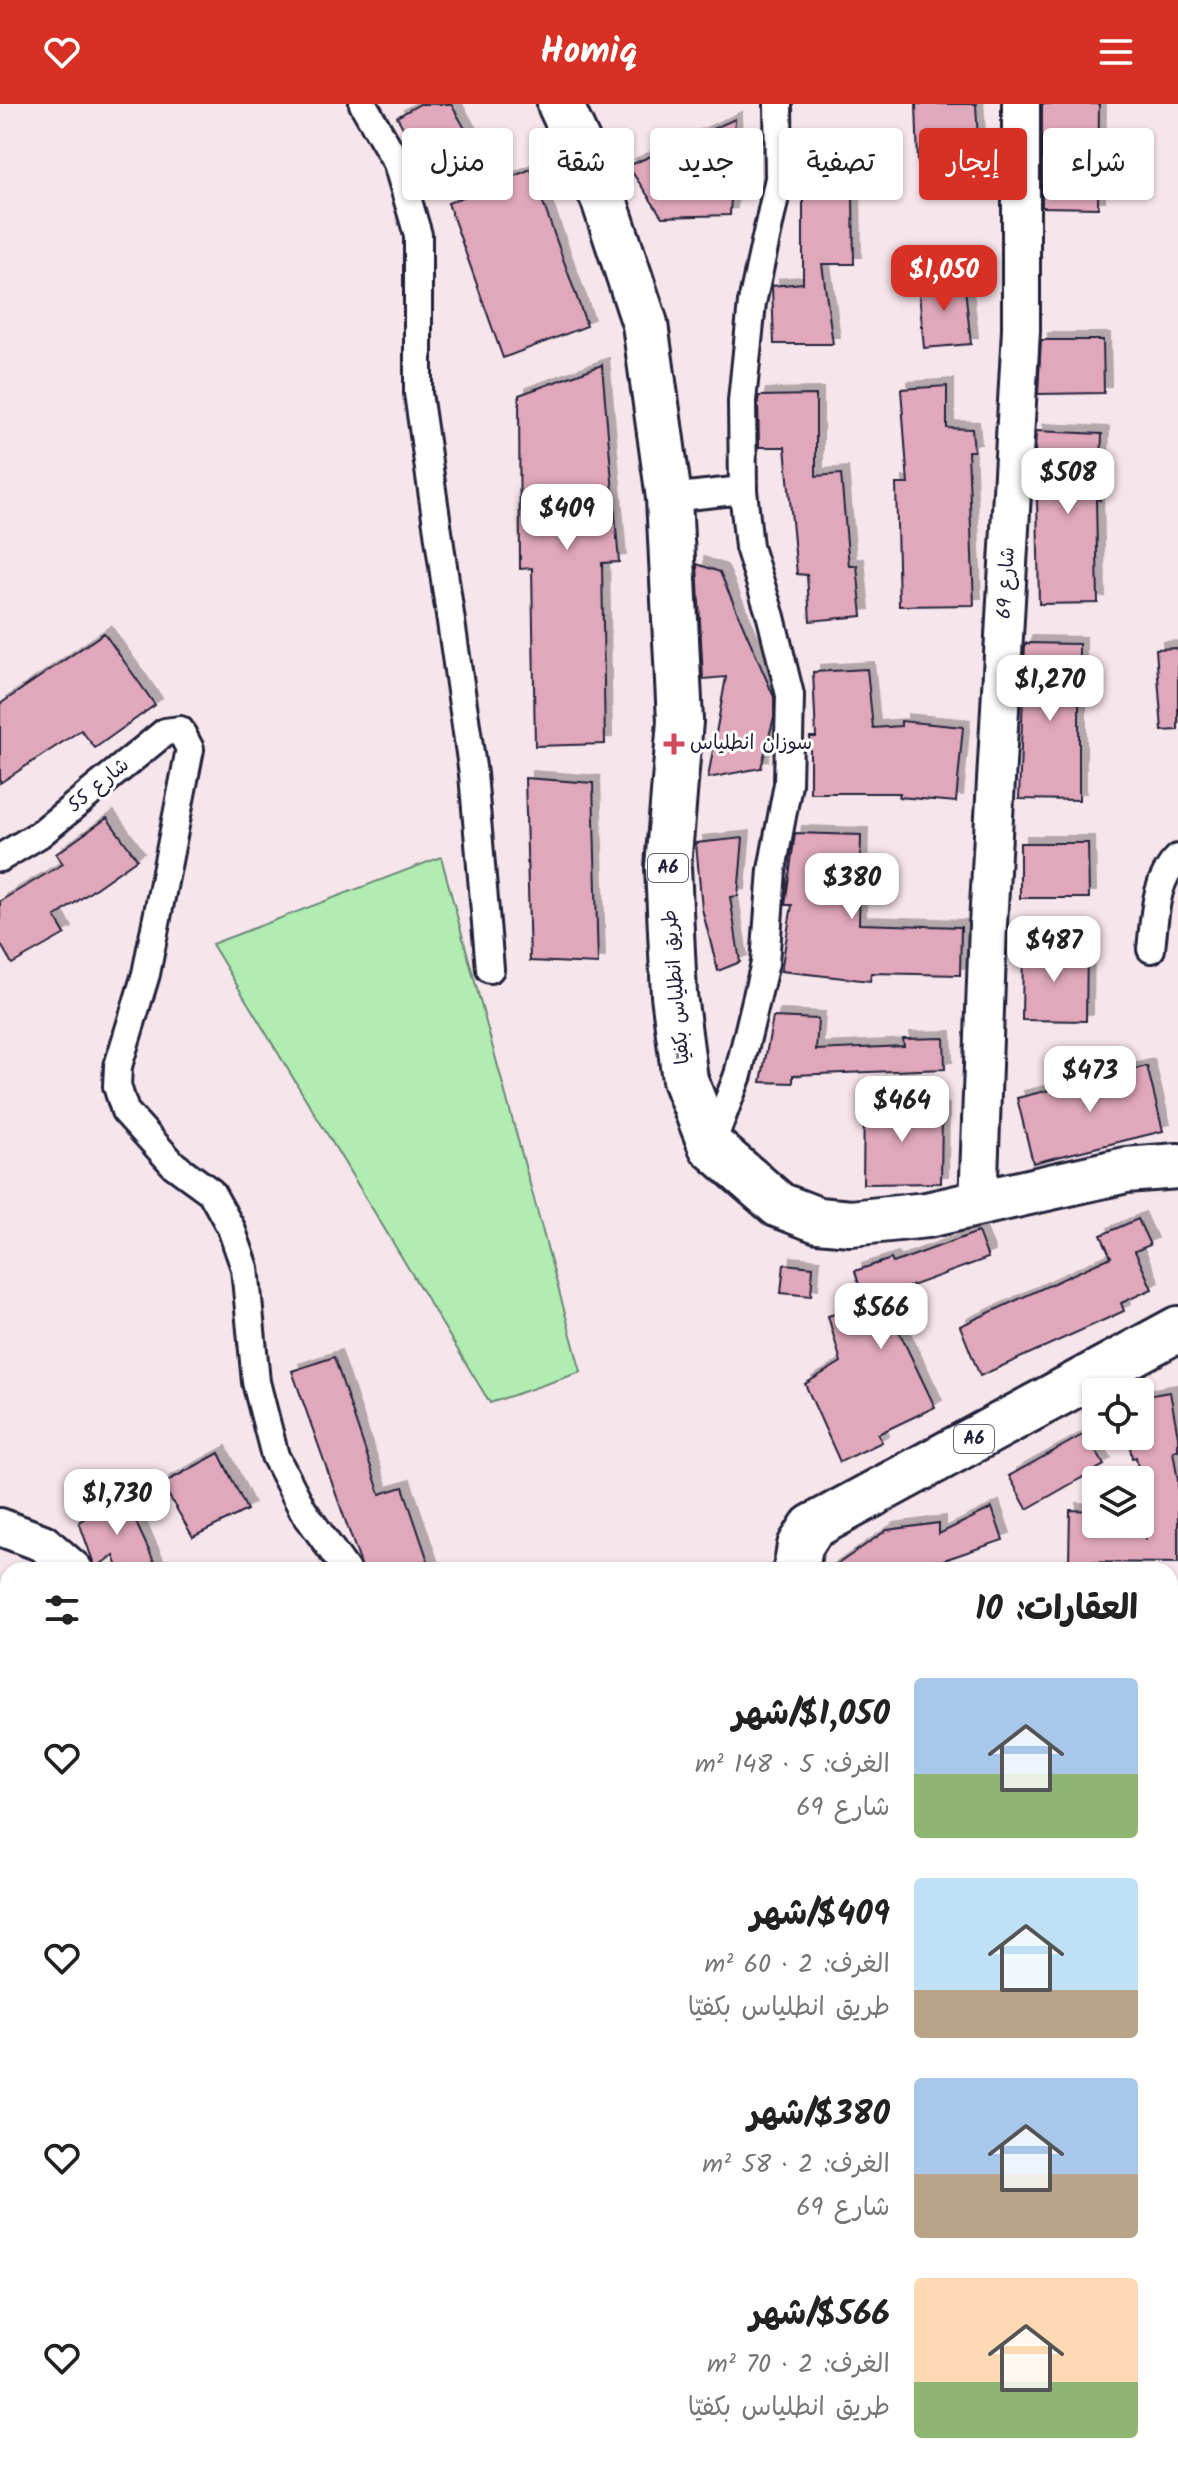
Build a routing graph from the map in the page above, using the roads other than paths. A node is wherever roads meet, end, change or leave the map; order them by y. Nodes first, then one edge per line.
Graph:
1 (363, 104) edge
2 (560, 104) edge
3 (778, 104) edge
4 (1021, 104) edge
5 (743, 490) junction
6 (669, 498) junction
7 (0, 858) edge
8 (1178, 858) edge
9 (1151, 949) dead end
10 (490, 969) dead end
11 (711, 1146) junction
12 (1178, 1166) edge
13 (978, 1206) junction
14 (1178, 1329) edge
15 (1, 1528) edge
16 (65, 1562) edge
17 (340, 1562) edge
18 (797, 1562) edge

1 - 10 street
2 - 6 highway, طريق انطلياس بكفيّا / A6
3 - 5 street
4 - 13 street, شارع 69
5 - 6 street
5 - 11 street
6 - 11 highway, طريق انطلياس بكفيّا / A6
7 - 17 street, شارع 55
8 - 9 street
11 - 13 highway, طريق انطلياس بكفيّا / A6
12 - 13 highway, طريق انطلياس بكفيّا / A6
14 - 18 highway, A6
15 - 16 street

